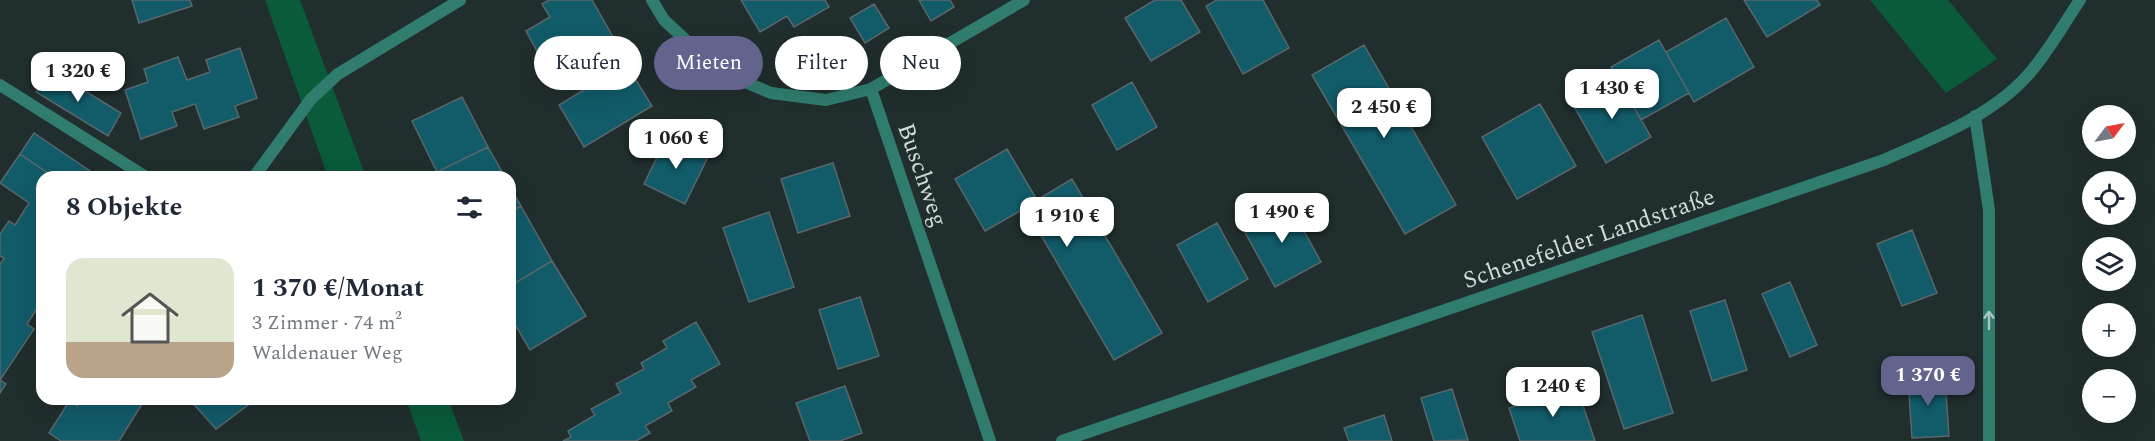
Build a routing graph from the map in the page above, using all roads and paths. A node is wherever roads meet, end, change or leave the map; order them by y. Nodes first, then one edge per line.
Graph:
1 (460, 0) edge
2 (652, 0) edge
3 (1024, 0) edge
4 (2080, 0) edge
5 (0, 85) edge
6 (872, 89) junction
7 (1975, 116) junction
8 (136, 171) edge
9 (258, 171) edge
10 (990, 441) edge
11 (1062, 441) edge
12 (1989, 441) edge

1 - 9 street
2 - 6 street
3 - 6 street
4 - 7 street, Schenefelder Landstraße
5 - 8 street
6 - 10 street, Buschweg
7 - 11 street, Schenefelder Landstraße
12 -> 7 street

